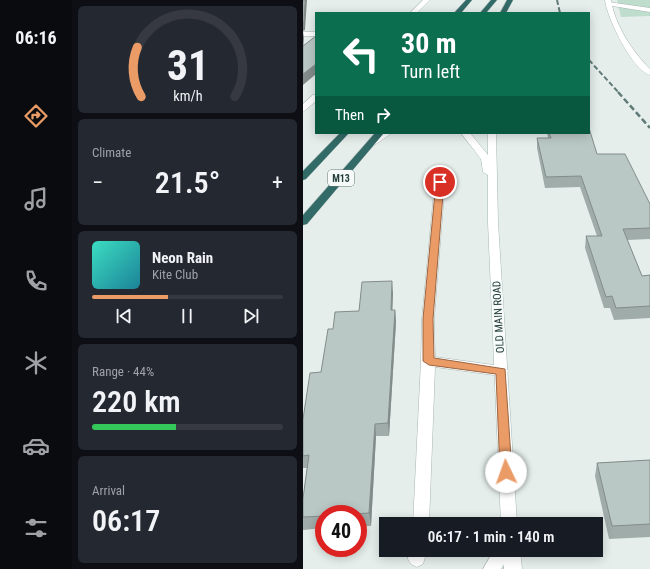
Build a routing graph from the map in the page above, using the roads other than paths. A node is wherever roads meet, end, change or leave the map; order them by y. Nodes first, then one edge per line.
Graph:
1 (427, 0) edge
2 (469, 0) edge
3 (494, 0) edge
4 (510, 0) edge
5 (608, 2) edge
6 (650, 10) edge
7 (414, 12) edge
8 (458, 12) edge
9 (484, 12) edge
10 (504, 12) edge
11 (618, 14) junction
12 (650, 14) edge
13 (303, 34) edge
14 (315, 34) edge
15 (650, 73) edge
16 (315, 98) edge
17 (305, 105) edge
18 (344, 134) edge
19 (379, 134) edge
20 (386, 134) edge
21 (466, 134) edge
22 (492, 134) edge
23 (370, 144) junction
24 (303, 178) edge
25 (440, 182) dead end
26 (492, 189) junction
27 (303, 222) edge
28 (429, 361) junction
29 (501, 371) junction
30 (421, 517) edge
31 (509, 517) edge
32 (499, 557) edge
33 (512, 557) edge
34 (492, 569) edge
35 (513, 569) edge

1 - 7 street
2 - 8 highway
3 - 9 highway
4 - 10 highway
5 - 6 street
5 - 11 street
11 - 12 street
11 - 15 street
13 - 14 street
16 - 17 street
18 - 24 highway, M13
19 - 23 highway, M13
20 - 23 street
21 - 26 street
22 - 26 street, OLD MAIN ROAD
23 - 27 highway, M13
25 - 28 street
26 - 29 street, OLD MAIN ROAD
28 - 29 street
28 - 30 street
29 - 31 street, OLD MAIN ROAD
32 - 34 street
33 - 35 street

